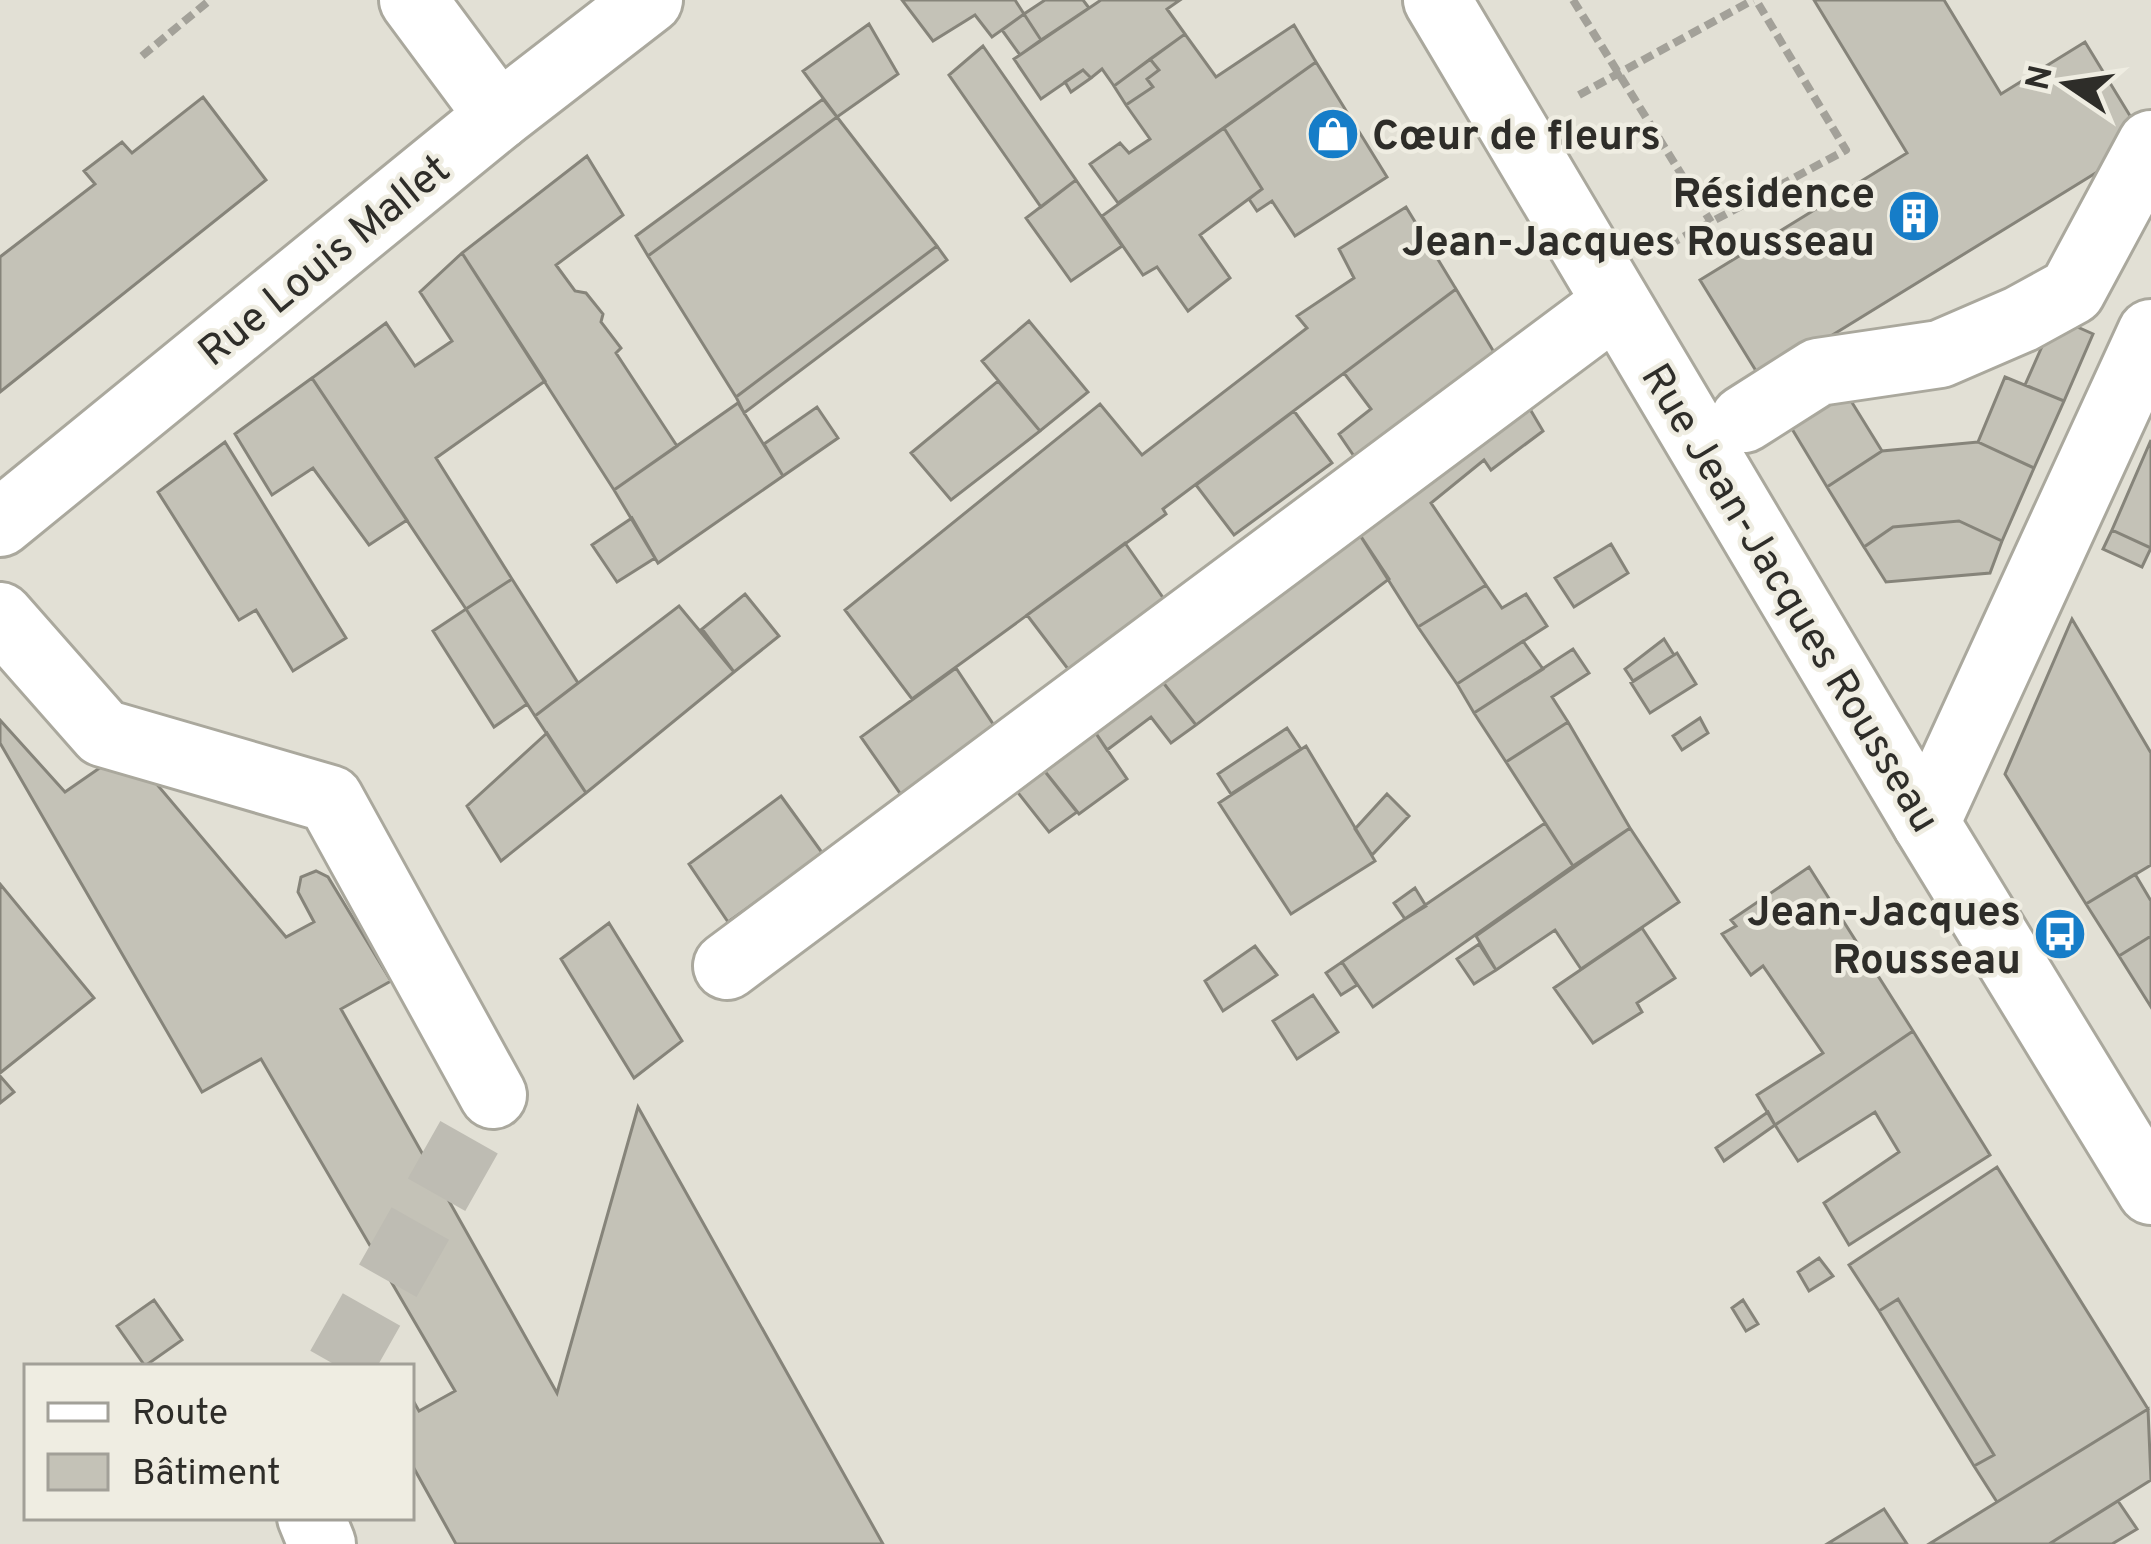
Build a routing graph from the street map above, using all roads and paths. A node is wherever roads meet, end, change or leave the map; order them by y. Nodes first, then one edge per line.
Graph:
1 (210, 0) edge
2 (412, 0) edge
3 (649, 0) edge
4 (1437, 0) edge
5 (1573, 0) edge
6 (1755, 0) edge
7 (142, 56) dead end
8 (1618, 73) junction
9 (499, 116) junction
10 (1514, 129) junction
11 (2151, 144) edge
12 (1711, 222) junction
13 (1610, 291) junction
14 (2151, 333) edge
15 (1744, 419) dead end
16 (0, 523) edge
17 (0, 616) edge
18 (1926, 824) junction
19 (727, 966) dead end
20 (493, 1095) dead end
21 (2151, 1191) edge

1 - 7 path
2 - 9 main road
3 - 9 main road, Rue Louis Mallet
4 - 10 main road, Rue Jean-Jacques Rousseau
5 - 8 path
6 - 8 path
6 - 12 path
8 - 10 path
8 - 12 path
9 - 16 main road, Rue Louis Mallet
10 - 13 main road, Rue Jean-Jacques Rousseau
11 - 15 main road
12 - 13 path
13 - 18 main road, Rue Jean-Jacques Rousseau
13 - 19 main road
14 - 18 main road
17 - 20 main road
18 - 21 main road, Rue Jean-Jacques Rousseau

